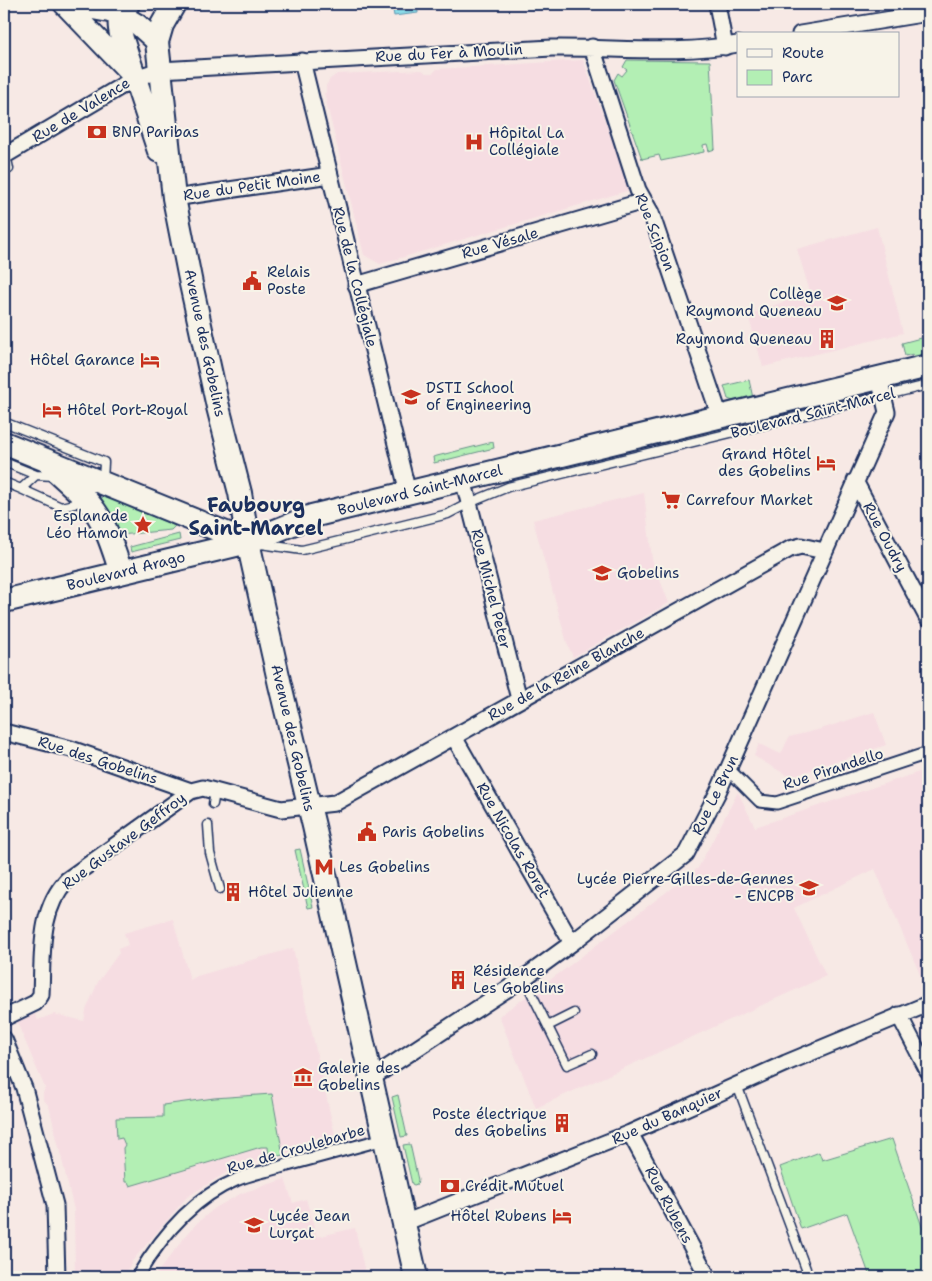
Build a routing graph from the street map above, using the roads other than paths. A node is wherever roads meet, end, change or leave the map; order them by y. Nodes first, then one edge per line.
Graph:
1 (65, 4) edge
2 (174, 4) edge
3 (717, 4) edge
4 (121, 7) edge
5 (889, 11) edge
6 (928, 13) edge
7 (808, 32) edge
8 (157, 42) junction
9 (732, 46) edge
10 (592, 47) junction
11 (302, 61) junction
12 (160, 70) junction
13 (135, 78) junction
14 (5, 161) edge
15 (330, 175) junction
16 (174, 198) junction
17 (644, 201) junction
18 (356, 285) junction
19 (928, 366) edge
20 (928, 385) edge
21 (881, 387) junction
22 (720, 417) junction
23 (4, 422) edge
24 (4, 442) edge
25 (4, 462) edge
26 (39, 467) junction
27 (463, 479) junction
28 (855, 481) junction
29 (4, 482) edge
30 (92, 488) junction
31 (21, 489) junction
32 (408, 493) junction
33 (469, 503) junction
34 (248, 542) junction
35 (824, 552) junction
36 (121, 572) junction
37 (4, 601) edge
38 (928, 619) edge
39 (520, 699) junction
40 (4, 732) edge
41 (454, 737) junction
42 (928, 753) edge
43 (728, 769) junction
44 (191, 791) junction
45 (309, 807) junction
46 (208, 825) dead end
47 (220, 889) dead end
48 (572, 944) junction
49 (524, 978) junction
50 (928, 1004) edge
51 (574, 1014) dead end
52 (899, 1015) junction
53 (4, 1018) edge
54 (548, 1026) junction
55 (4, 1039) edge
56 (592, 1054) dead end
57 (928, 1071) edge
58 (370, 1079) junction
59 (737, 1085) junction
60 (630, 1134) junction
61 (384, 1139) junction
62 (404, 1223) junction
63 (57, 1277) edge
64 (137, 1277) edge
65 (416, 1277) edge
66 (708, 1277) edge
67 (809, 1277) edge

1 - 4 street
1 - 13 street
2 - 8 main road
3 - 9 street
4 - 8 street
4 - 13 main road, Avenue des Gobelins
5 - 6 street
5 - 7 street
8 - 12 main road, Avenue des Gobelins
9 - 10 street, Rue du Fer à Moulin
10 - 11 street, Rue du Fer à Moulin
10 - 17 street, Rue Scipion
11 - 12 street, Rue du Fer à Moulin
11 - 15 street, Rue de la Collégiale
12 - 13 street, Rue de Valence
12 - 16 main road, Avenue des Gobelins
13 - 14 street, Rue de Valence
13 - 16 main road, Avenue des Gobelins
15 - 16 street, Rue du Petit Moine
15 - 18 street, Rue de la Collégiale
16 - 34 main road, Avenue des Gobelins
17 - 18 street, Rue Vésale
17 - 22 street, Rue Scipion
18 - 32 street, Rue de la Collégiale
19 - 21 main road, Boulevard Saint-Marcel
20 - 21 lane, Boulevard Saint-Marcel
21 - 22 main road, Boulevard Saint-Marcel
21 - 28 street, Rue Le Brun
21 - 33 lane, Boulevard Saint-Marcel
22 - 27 main road, Boulevard Saint-Marcel
23 - 30 lane
24 - 26 main road
25 - 26 lane
26 - 30 main road
26 - 30 main road
26 - 31 lane
27 - 32 main road, Boulevard Saint-Marcel
27 - 33 street, Rue Michel Peter
28 - 35 street, Rue Le Brun
28 - 38 street, Rue Oudry
29 - 31 lane
30 - 31 lane
30 - 34 main road
30 - 36 main road
32 - 34 main road, Boulevard Saint-Marcel
33 - 34 lane, Boulevard Saint-Marcel
33 - 39 street, Rue Michel Peter
34 - 36 main road, Boulevard Arago
34 - 45 main road, Avenue des Gobelins
35 - 39 street, Rue de la Reine Blanche
35 - 43 street, Rue Le Brun
36 - 37 main road, Boulevard Arago
39 - 41 street, Rue de la Reine Blanche
40 - 44 street, Rue des Gobelins
41 - 45 street, Rue de la Reine Blanche
41 - 48 street, Rue Nicolas Roret
42 - 43 street, Rue Pirandello
43 - 48 street, Rue Le Brun
44 - 45 street, Rue des Gobelins
44 - 53 street, Rue Gustave Geffroy
45 - 58 main road, Avenue des Gobelins
46 - 47 lane
48 - 49 street, Rue Le Brun
49 - 54 lane
49 - 58 street, Rue Le Brun
50 - 52 street, Rue du Banquier
51 - 54 lane
52 - 57 street
52 - 59 street, Rue du Banquier
54 - 56 lane
55 - 63 street
58 - 61 main road, Avenue des Gobelins
59 - 60 street, Rue du Banquier
59 - 67 lane
60 - 62 street, Rue du Banquier
60 - 66 street, Rue Rubens
61 - 62 main road, Avenue des Gobelins
61 - 64 street, Rue de Croulebarbe
62 - 65 main road, Avenue des Gobelins

